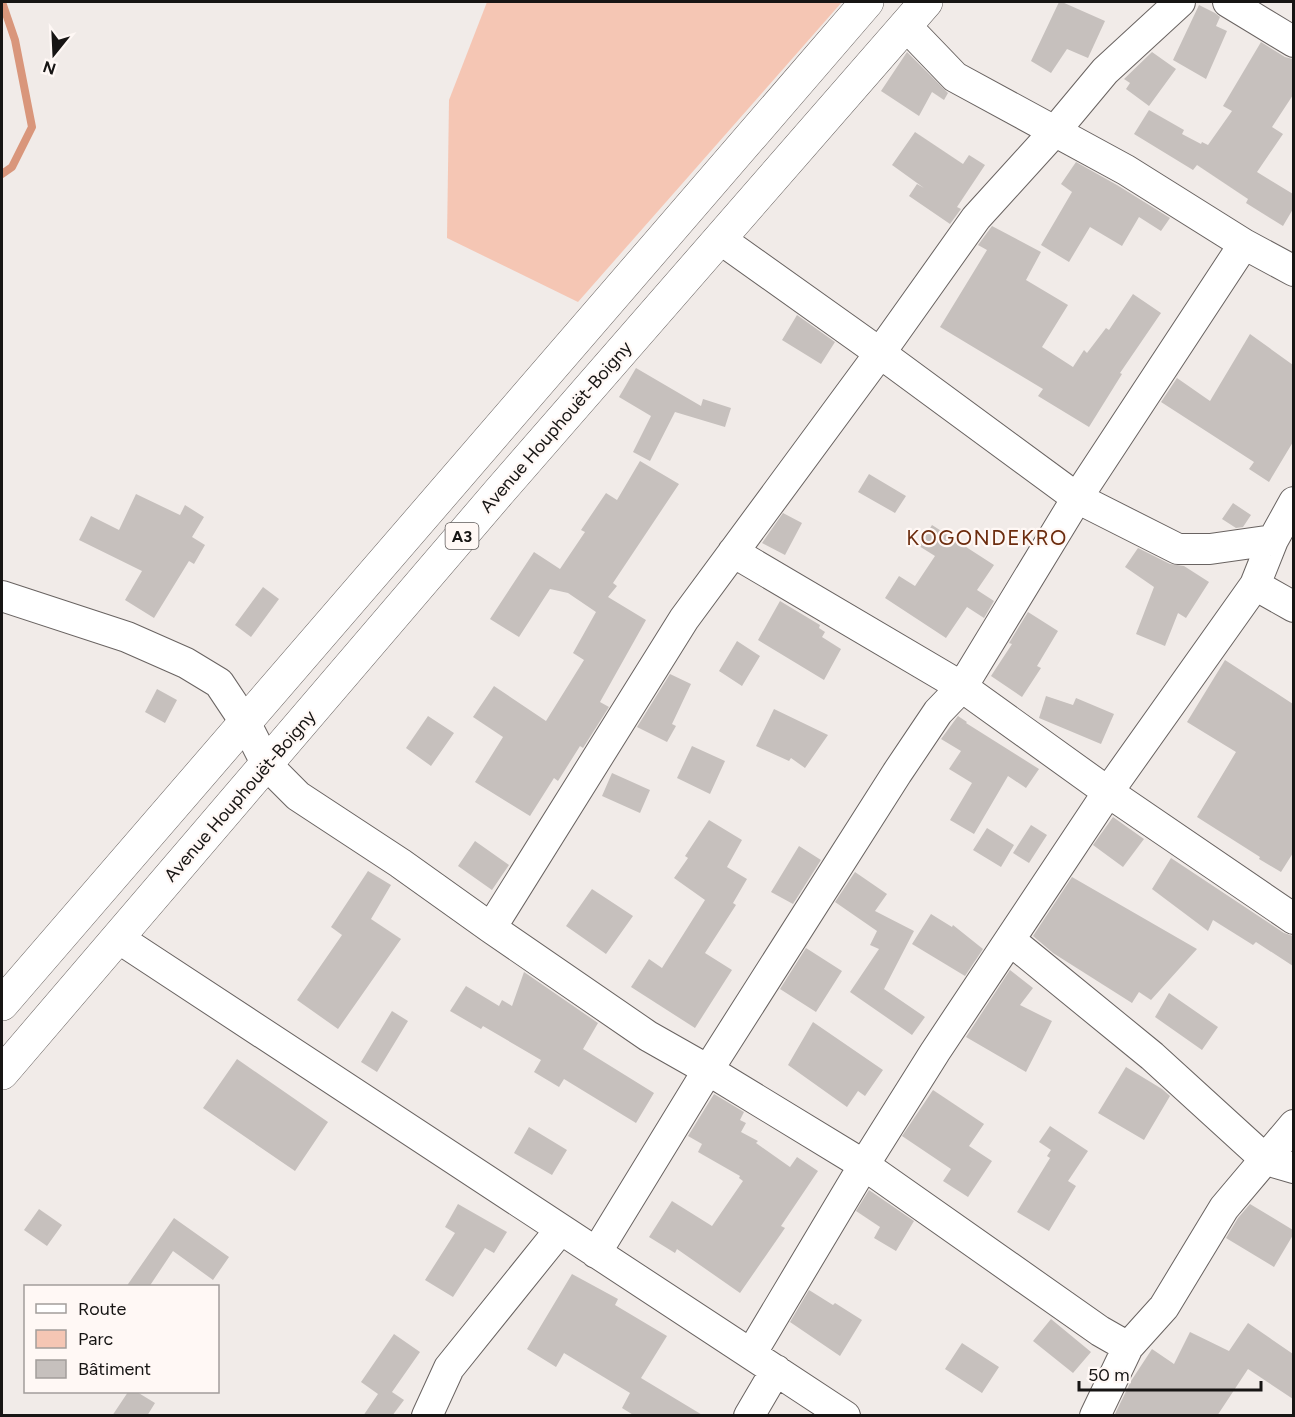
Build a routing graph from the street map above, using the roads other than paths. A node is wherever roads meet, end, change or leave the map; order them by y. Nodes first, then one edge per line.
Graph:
1 (867, 2) edge
2 (1180, 2) edge
3 (1228, 2) edge
4 (915, 13) edge
5 (1293, 42) edge
6 (1055, 131) junction
7 (720, 239) junction
8 (1244, 244) junction
9 (1293, 271) edge
10 (880, 353) junction
11 (1077, 498) junction
12 (1293, 502) edge
13 (1272, 540) junction
14 (733, 552) junction
15 (1255, 585) junction
16 (2, 596) edge
17 (1293, 607) edge
18 (962, 687) junction
19 (245, 722) junction
20 (267, 765) junction
21 (1108, 792) junction
22 (1293, 919) edge
23 (491, 928) junction
24 (118, 938) junction
25 (1010, 940) junction
26 (2, 1004) edge
27 (708, 1070) junction
28 (2, 1073) edge
29 (1293, 1125) edge
30 (1266, 1160) junction
31 (864, 1165) junction
32 (1293, 1168) edge
33 (560, 1230) junction
34 (596, 1253) junction
35 (1128, 1347) junction
36 (764, 1362) junction
37 (427, 1416) edge
38 (749, 1416) edge
39 (845, 1416) edge
40 (1095, 1416) edge

1 - 19 highway, A3
2 - 6 street
3 - 5 street
4 - 6 street
4 - 7 highway, Avenue Houphouët-Boigny / A3
6 - 8 street
6 - 10 street
7 - 10 street
7 - 20 highway, Avenue Houphouët-Boigny / A3
8 - 9 street
8 - 11 street
10 - 11 street
10 - 14 street
11 - 13 street
11 - 18 street
12 - 13 street
13 - 15 street
14 - 18 street
14 - 23 street
15 - 17 street
15 - 21 street
16 - 19 street
18 - 21 street
18 - 27 street
19 - 20 street
19 - 26 highway, A3
20 - 23 street
20 - 24 highway, Avenue Houphouët-Boigny / A3
21 - 22 street
21 - 25 street
23 - 27 street
24 - 28 highway, Avenue Houphouët-Boigny / A3
24 - 33 street
25 - 30 street
25 - 31 street
27 - 31 street
27 - 34 street
29 - 30 street
30 - 32 street
30 - 35 street
31 - 35 street
31 - 36 street
33 - 34 street
33 - 37 street
34 - 36 street
35 - 40 street
36 - 38 street
36 - 39 street

